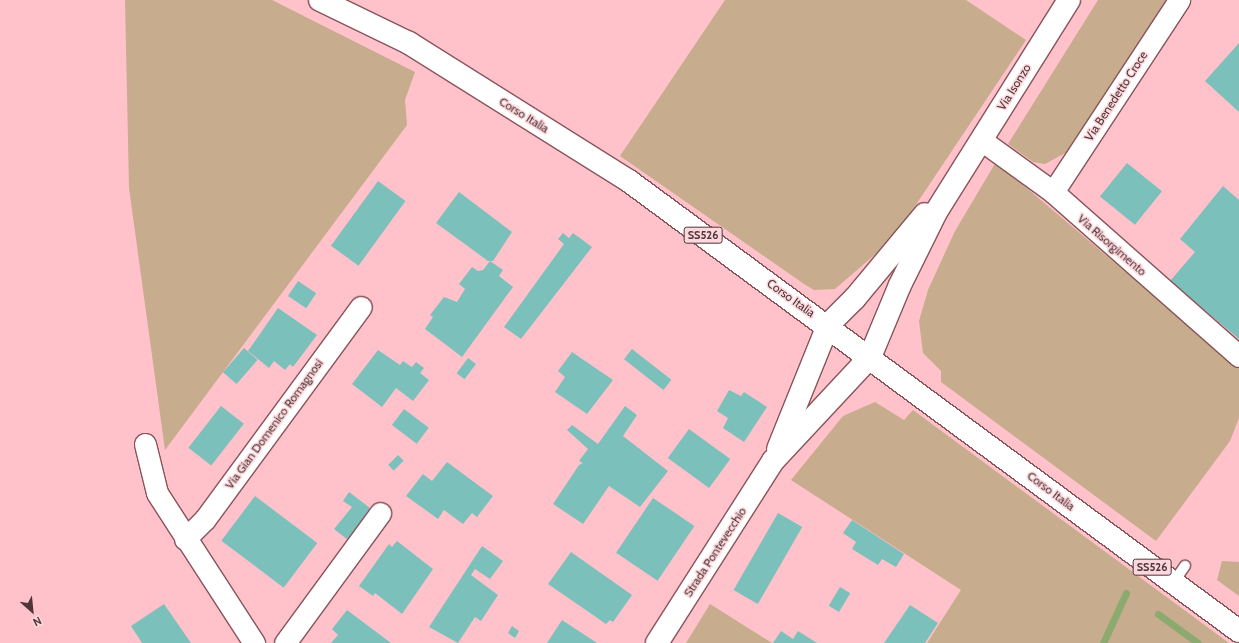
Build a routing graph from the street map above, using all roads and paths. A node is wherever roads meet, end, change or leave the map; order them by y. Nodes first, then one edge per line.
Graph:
1 (320, 0) edge
2 (1069, 0) edge
3 (1179, 0) edge
4 (981, 140) junction
5 (959, 174) junction
6 (1053, 192) junction
7 (361, 307) dead end
8 (828, 325) junction
9 (1239, 356) edge
10 (870, 357) junction
11 (145, 444) dead end
12 (773, 461) junction
13 (380, 513) dead end
14 (185, 539) junction
15 (1239, 631) edge
16 (254, 643) edge
17 (285, 643) edge
18 (657, 643) edge

1 - 8 street, Corso Italia / SS526
2 - 4 street, Via Isonzo
3 - 6 street, Via Benedetto Croce
4 - 5 street, Via Isonzo
4 - 6 street, Via Risorgimento
5 - 8 street, Via Isonzo
5 - 10 street, Via Isonzo
6 - 9 street, Via Risorgimento
7 - 14 street, Via Gian Domenico Romagnosi
8 - 10 street, Corso Italia / SS526
8 - 12 street, Strada Pontevecchio
10 - 12 street, Strada Pontevecchio
10 - 15 street, Corso Italia / SS526
11 - 14 street
12 - 18 street, Strada Pontevecchio
13 - 17 street
14 - 16 street

